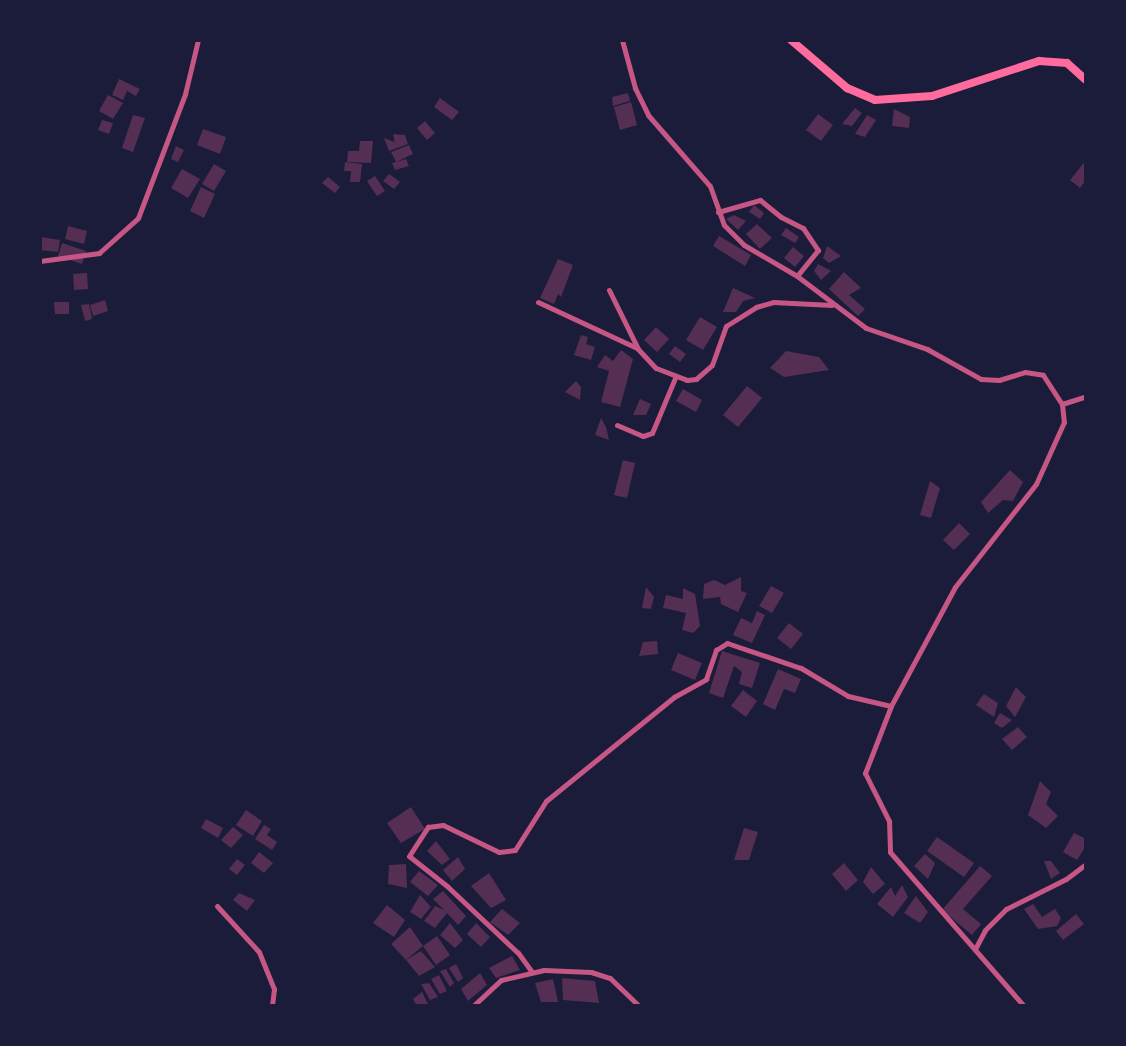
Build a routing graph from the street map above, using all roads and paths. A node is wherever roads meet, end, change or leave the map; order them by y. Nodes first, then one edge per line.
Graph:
1 (198, 40) edge
2 (622, 40) edge
3 (791, 40) edge
4 (1086, 80) edge
5 (718, 212) junction
6 (40, 261) edge
7 (797, 276) junction
8 (609, 290) dead end
9 (538, 302) dead end
10 (834, 306) junction
11 (638, 349) junction
12 (675, 378) junction
13 (1086, 396) edge
14 (1062, 404) junction
15 (617, 426) dead end
16 (891, 706) junction
17 (1086, 864) edge
18 (217, 906) dead end
19 (975, 949) junction
20 (531, 972) junction
21 (272, 1005) edge
22 (473, 1005) edge
23 (639, 1005) edge
24 (1024, 1005) edge

1 - 6 street
2 - 5 street
3 - 4 main road
5 - 7 street
5 - 7 street
7 - 10 street
8 - 11 street
9 - 11 street
10 - 12 street
10 - 14 street
11 - 12 street
12 - 15 street
13 - 14 street
14 - 16 street
16 - 19 street
16 - 20 street
17 - 19 street
18 - 21 street
19 - 24 street
20 - 22 street
20 - 23 street

